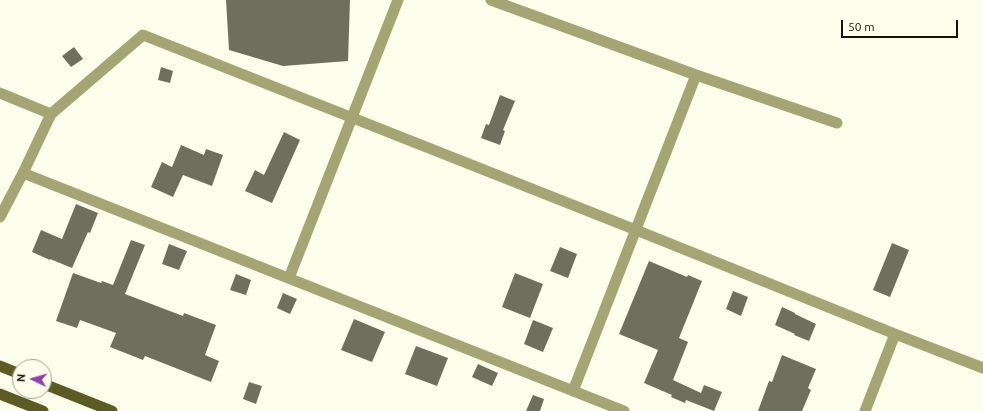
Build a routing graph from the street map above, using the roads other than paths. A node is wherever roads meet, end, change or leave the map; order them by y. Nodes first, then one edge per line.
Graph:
1 (398, 0) edge
2 (491, 0) edge
3 (696, 75) junction
4 (0, 93) edge
5 (51, 114) junction
6 (352, 118) junction
7 (837, 123) dead end
8 (23, 173) junction
9 (0, 217) edge
10 (636, 230) junction
11 (289, 278) junction
12 (895, 334) junction
13 (0, 366) edge
14 (983, 368) edge
15 (12, 371) edge
16 (52, 387) edge
17 (574, 391) junction
18 (0, 394) edge
19 (43, 411) edge
20 (112, 411) edge
21 (624, 411) edge
22 (865, 411) edge

1 - 6 street
2 - 3 street
3 - 7 street
3 - 10 street
4 - 5 street
5 - 6 street
5 - 8 street
6 - 10 street
6 - 11 street
8 - 9 street
8 - 11 street
10 - 12 street
10 - 17 street
11 - 17 street
12 - 14 street
12 - 22 street
13 - 15 main road
16 - 20 main road
17 - 21 street
18 - 19 main road

